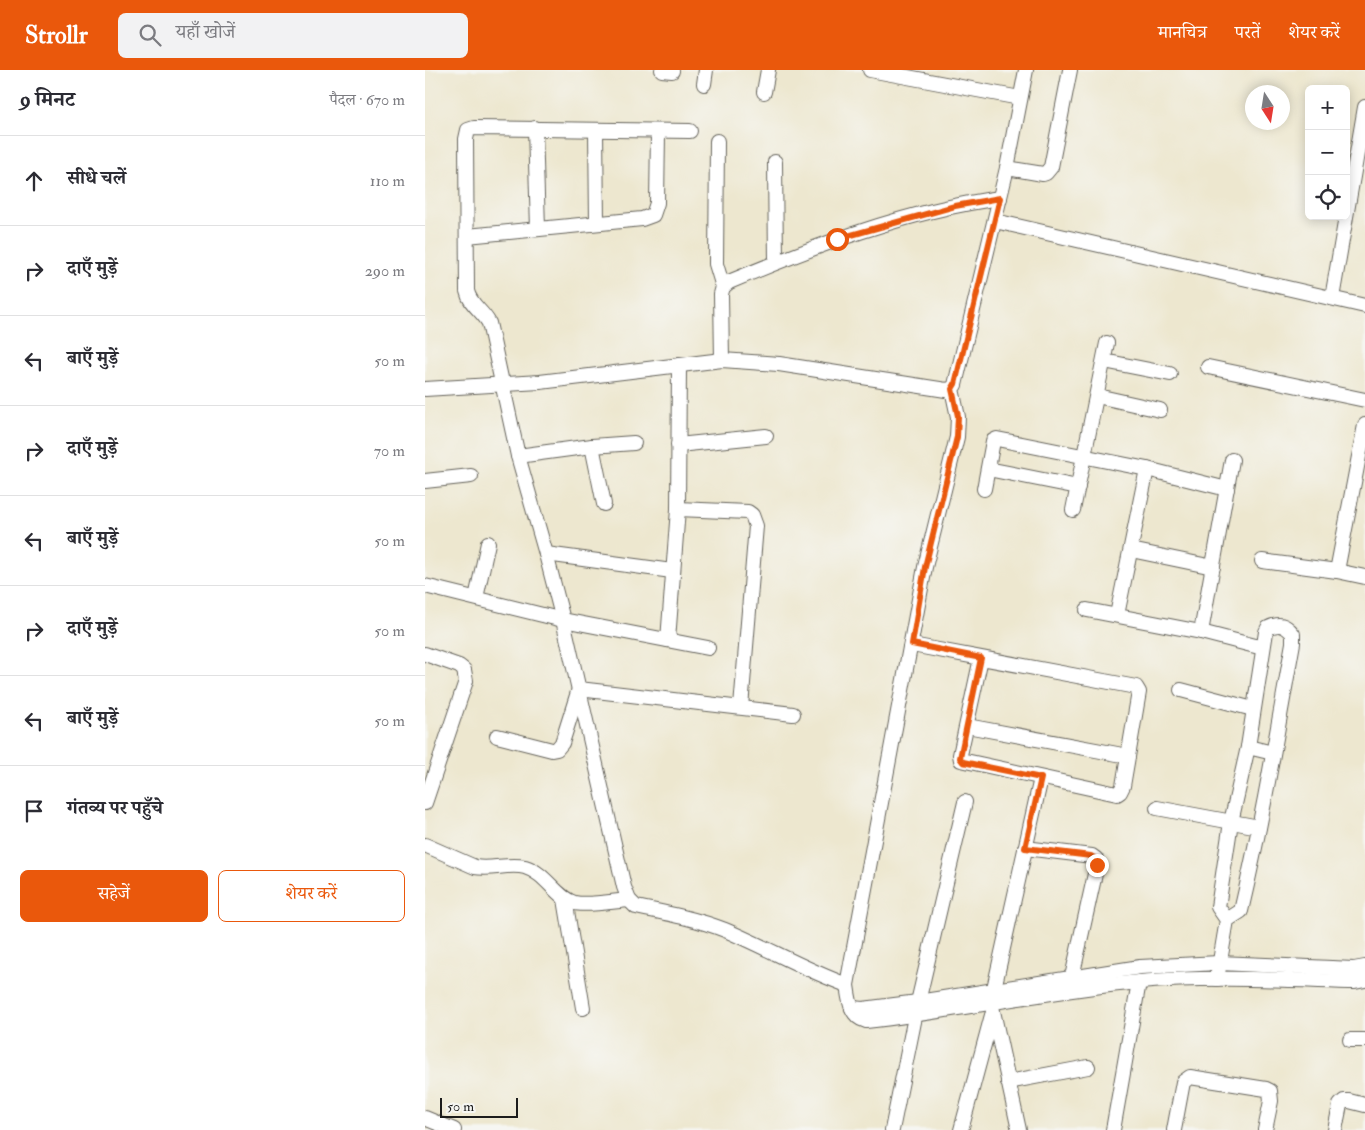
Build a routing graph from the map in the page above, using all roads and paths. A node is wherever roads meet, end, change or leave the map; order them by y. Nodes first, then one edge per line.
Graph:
1 (706, 70) edge
2 (768, 70) edge
3 (870, 70) edge
4 (1026, 70) edge
5 (1070, 70) edge
6 (704, 84) dead end
7 (764, 92) dead end
8 (1020, 98) junction
9 (1365, 107) edge
10 (535, 128) junction
11 (596, 130) junction
12 (690, 131) dead end
13 (658, 132) junction
14 (717, 141) dead end
15 (775, 162) dead end
16 (1007, 168) junction
17 (1000, 198) junction
18 (995, 221) junction
19 (597, 223) junction
20 (538, 229) junction
21 (467, 236) junction
22 (776, 262) junction
23 (723, 287) junction
24 (1332, 298) junction
25 (1365, 306) edge
26 (1107, 343) dead end
27 (722, 360) junction
28 (1104, 362) junction
29 (679, 365) junction
30 (1208, 367) dead end
31 (1170, 374) dead end
32 (502, 384) junction
33 (425, 389) edge
34 (952, 389) junction
35 (1097, 396) junction
36 (1365, 400) edge
37 (1160, 410) dead end
38 (1365, 425) edge
39 (766, 436) dead end
40 (634, 442) dead end
41 (679, 445) junction
42 (591, 446) junction
43 (518, 456) junction
44 (1085, 456) junction
45 (1232, 460) dead end
46 (988, 469) junction
47 (1147, 469) junction
48 (471, 476) dead end
49 (425, 481) edge
50 (1078, 487) junction
51 (984, 489) dead end
52 (1227, 489) junction
53 (604, 504) dead end
54 (678, 509) junction
55 (1073, 510) dead end
56 (488, 544) dead end
57 (1131, 550) junction
58 (546, 554) junction
59 (1262, 561) dead end
60 (1213, 567) junction
61 (672, 571) junction
62 (1337, 571) junction
63 (1365, 577) edge
64 (425, 586) edge
65 (476, 598) junction
66 (1087, 610) dead end
67 (1117, 616) junction
68 (563, 620) junction
69 (1201, 632) junction
70 (668, 640) junction
71 (912, 644) junction
72 (708, 648) dead end
73 (1263, 648) junction
74 (425, 654) edge
75 (981, 658) junction
76 (579, 689) junction
77 (1181, 690) dead end
78 (741, 707) junction
79 (1253, 709) junction
80 (793, 714) dead end
81 (967, 726) junction
82 (497, 736) dead end
83 (1248, 747) junction
84 (1273, 753) junction
85 (1128, 756) junction
86 (1041, 778) junction
87 (965, 802) dead end
88 (425, 803) edge
89 (1157, 808) dead end
90 (1231, 822) junction
91 (1259, 827) junction
92 (425, 845) edge
93 (1025, 848) junction
94 (565, 899) junction
95 (629, 900) junction
96 (1227, 920) junction
97 (1219, 963) junction
98 (1365, 967) edge
99 (1072, 976) junction
100 (1217, 979) junction
101 (1365, 980) edge
102 (1139, 982) junction
103 (847, 985) junction
104 (992, 1001) junction
105 (583, 1008) dead end
106 (917, 1009) junction
107 (1350, 1040) dead end
108 (1365, 1040) edge
109 (1088, 1067) dead end
110 (1008, 1082) junction
111 (1365, 1105) edge
112 (425, 1118) edge
113 (454, 1130) edge
114 (892, 1130) edge
115 (961, 1130) edge
116 (1019, 1130) edge
117 (1113, 1130) edge
118 (1174, 1130) edge
119 (1265, 1130) edge
120 (1335, 1130) edge

1 - 6 street
2 - 7 street
3 - 8 street
4 - 8 street
5 - 16 street
8 - 16 street
9 - 24 street
10 - 11 street
10 - 20 street
10 - 21 street
11 - 13 street
11 - 19 street
12 - 13 street
13 - 19 street
14 - 23 street
15 - 22 street
16 - 17 street
17 - 18 street
17 - 22 street
18 - 24 street
18 - 34 street
19 - 20 street
20 - 21 street
21 - 32 street
22 - 23 street
23 - 27 street
24 - 25 street
26 - 28 street
27 - 29 street
27 - 34 street
28 - 31 street
28 - 35 street
29 - 32 street
29 - 41 street
30 - 36 street
32 - 33 street
32 - 43 street
34 - 71 street
35 - 37 street
35 - 44 street
38 - 62 street
39 - 41 street
40 - 42 street
41 - 54 street
42 - 43 street
42 - 53 street
43 - 58 street
44 - 46 street
44 - 47 street
44 - 50 street
45 - 52 street
46 - 50 street
46 - 51 street
47 - 52 street
47 - 57 street
48 - 49 street
50 - 55 street
52 - 60 street
54 - 61 street
54 - 78 street
56 - 65 street
57 - 60 street
57 - 67 street
58 - 61 street
58 - 68 street
59 - 62 street
60 - 69 street
61 - 70 street
62 - 63 street
64 - 65 street
65 - 68 street
66 - 67 street
67 - 69 street
68 - 70 street
68 - 76 street
69 - 73 street
70 - 72 street
71 - 75 street
71 - 103 street
73 - 79 street
73 - 84 street
74 - 88 street
75 - 81 street
75 - 85 street
76 - 78 street
76 - 82 street
76 - 95 street
77 - 79 street
78 - 80 street
79 - 83 street
81 - 85 street
81 - 86 street
83 - 84 street
83 - 90 street
84 - 91 street
85 - 86 street
86 - 93 street
87 - 106 street
89 - 90 street
90 - 91 street
90 - 96 street
91 - 96 street
92 - 94 street
93 - 99 street
93 - 104 street
94 - 95 street
94 - 105 street
95 - 103 street
96 - 97 street
97 - 98 street
97 - 99 street
97 - 100 street
99 - 104 street
100 - 101 street
100 - 102 street
102 - 104 street
102 - 117 street
103 - 106 street
104 - 106 street
104 - 110 street
104 - 115 street
106 - 114 street
107 - 108 street
109 - 110 street
110 - 116 street
111 - 120 street
112 - 113 street
118 - 119 street

